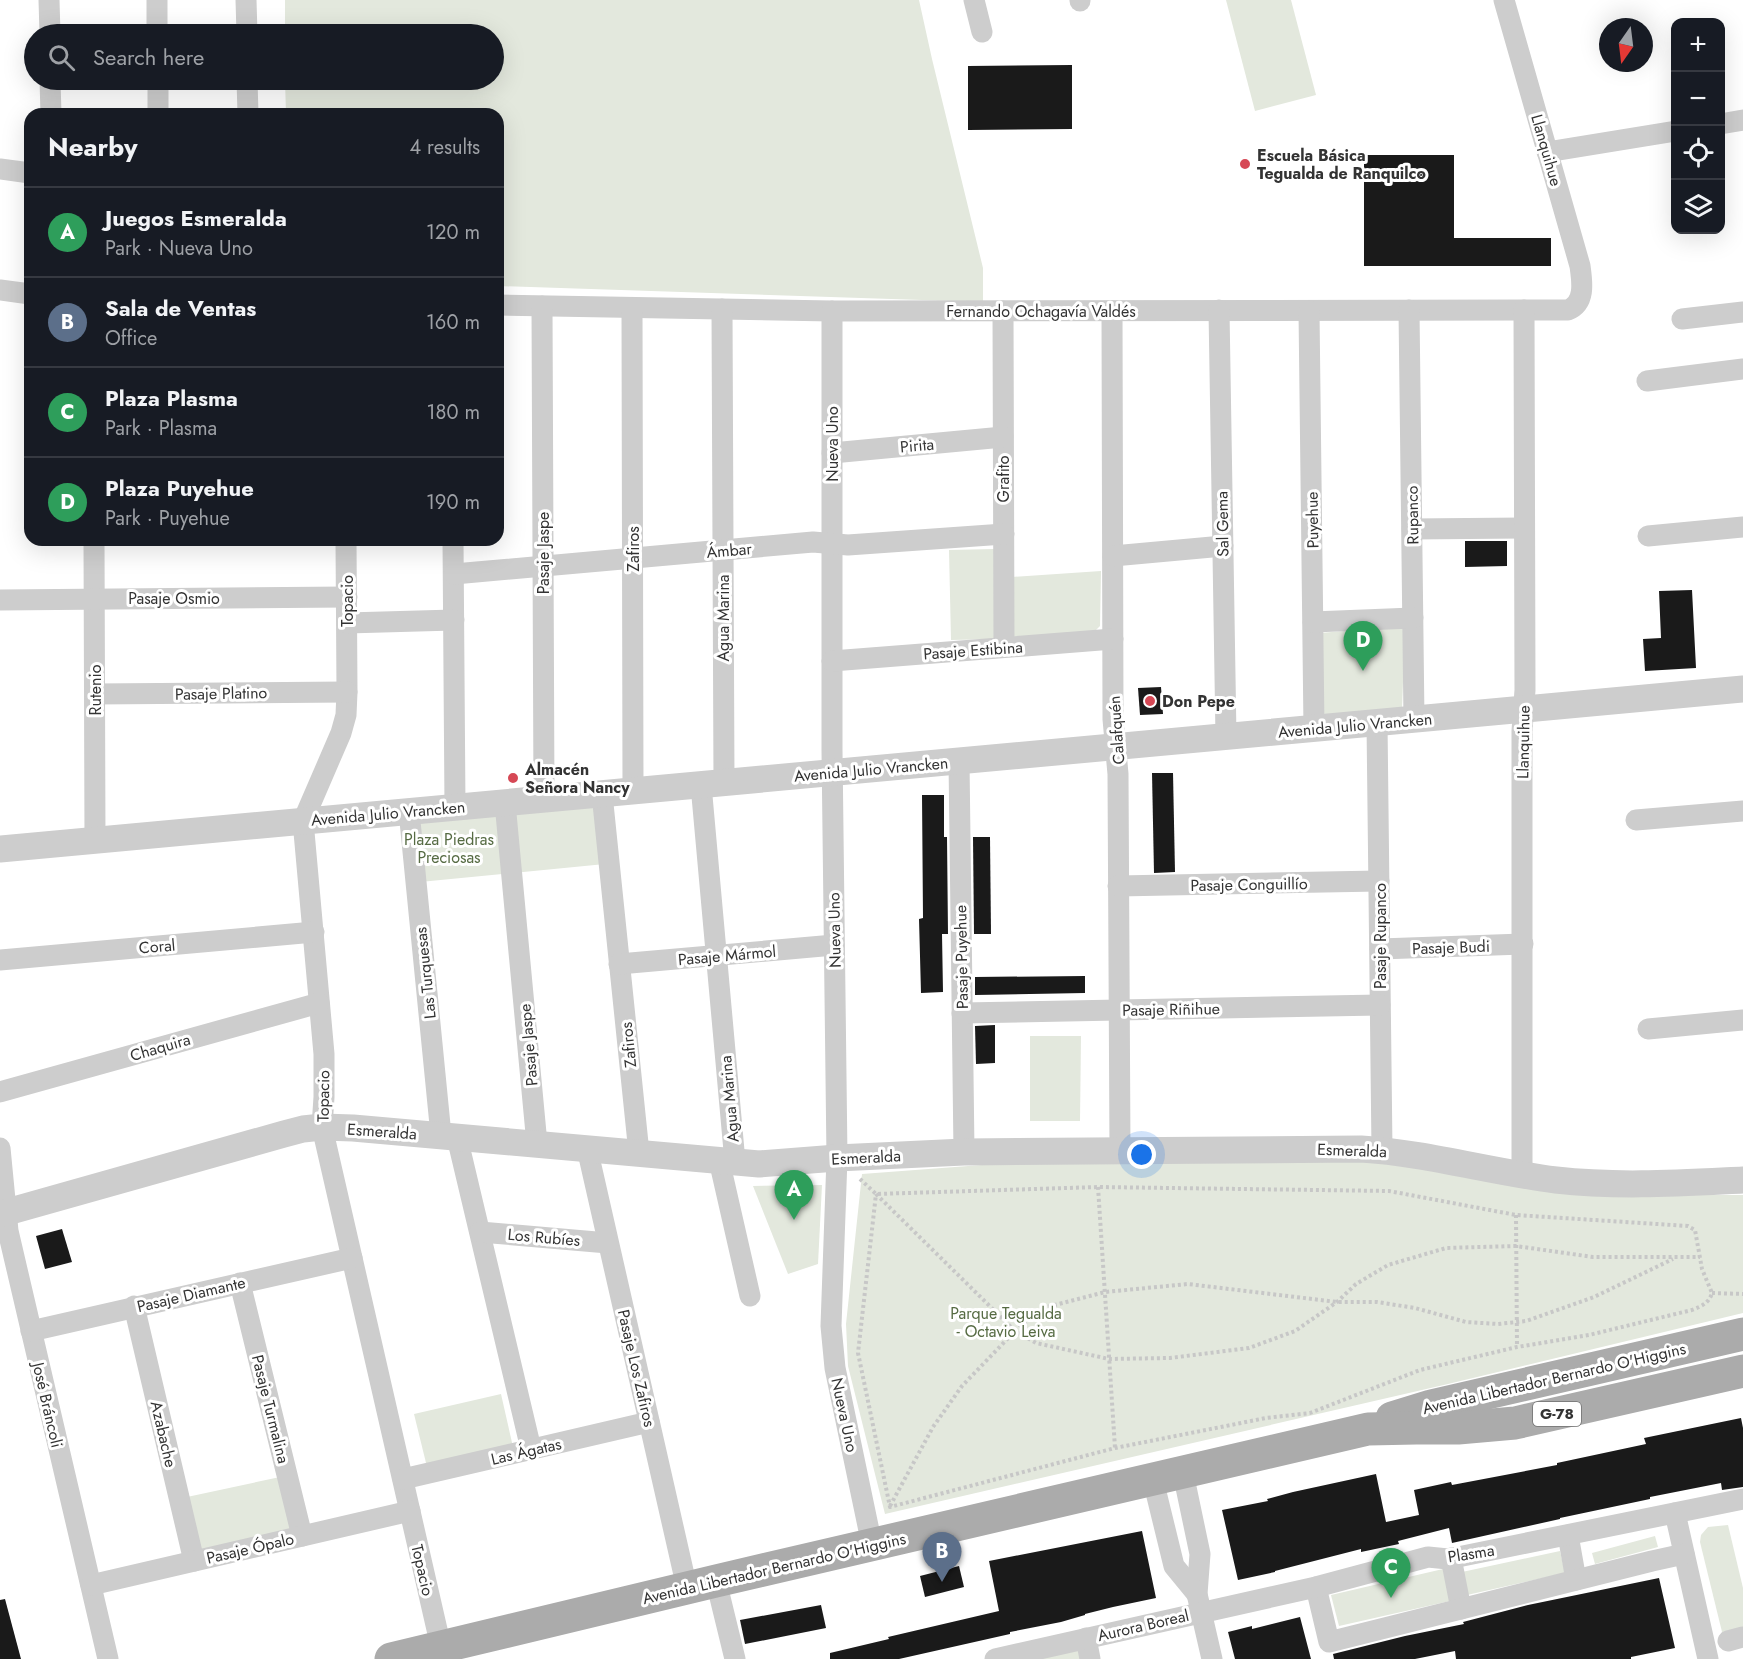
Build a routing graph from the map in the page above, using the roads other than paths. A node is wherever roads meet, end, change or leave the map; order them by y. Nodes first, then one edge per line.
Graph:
1 (49, 0) edge
2 (157, 0) edge
3 (246, 0) edge
4 (974, 0) edge
5 (1504, 0) edge
6 (50, 24) edge
7 (157, 24) edge
8 (247, 24) edge
9 (982, 32) dead end
10 (50, 90) edge
11 (158, 90) edge
12 (248, 90) edge
13 (51, 108) edge
14 (158, 108) edge
15 (248, 108) edge
16 (1743, 120) edge
17 (1725, 123) edge
18 (1671, 132) edge
19 (1547, 152) junction
20 (0, 169) edge
21 (24, 172) edge
22 (0, 290) edge
23 (24, 293) edge
24 (1580, 300) joint
25 (504, 305) edge
26 (542, 306) junction
27 (632, 308) junction
28 (722, 309) junction
29 (1219, 310) junction
30 (1409, 310) junction
31 (1524, 310) junction
32 (832, 311) junction
33 (1003, 311) junction
34 (1112, 311) junction
35 (1309, 311) junction
36 (1743, 312) edge
37 (1682, 319) dead end
38 (1743, 369) edge
39 (1647, 381) dead end
40 (1003, 437) junction
41 (832, 453) junction
42 (1743, 527) edge
43 (1523, 528) junction
44 (1412, 529) junction
45 (1004, 534) junction
46 (1648, 536) dead end
47 (832, 544) junction
48 (94, 546) edge
49 (346, 546) edge
50 (453, 546) edge
51 (1223, 546) junction
52 (723, 550) junction
53 (1113, 556) junction
54 (633, 558) junction
55 (543, 566) junction
56 (454, 574) junction
57 (347, 597) junction
58 (94, 599) junction
59 (0, 600) edge
60 (1413, 618) junction
61 (454, 620) junction
62 (1313, 622) junction
63 (347, 623) junction
64 (1113, 639) junction
65 (1004, 647) junction
66 (832, 660) junction
67 (1743, 689) edge
68 (347, 692) junction
69 (95, 694) junction
70 (1524, 709) junction
71 (1414, 720) junction
72 (1377, 723) junction
73 (1314, 729) junction
74 (1226, 737) junction
75 (1115, 747) junction
76 (959, 761) junction
77 (833, 772) junction
78 (712, 784) junction
79 (633, 791) junction
80 (602, 794) junction
81 (544, 799) junction
82 (505, 803) junction
83 (455, 807) junction
84 (1743, 811) edge
85 (409, 812) junction
86 (1636, 820) dead end
87 (303, 821) junction
88 (95, 840) junction
89 (0, 849) edge
90 (1379, 881) junction
91 (1119, 886) junction
92 (314, 932) junction
93 (1523, 944) junction
94 (834, 945) junction
95 (1380, 949) junction
96 (716, 956) junction
97 (0, 960) edge
98 (619, 964) junction
99 (319, 1003) junction
100 (1380, 1005) junction
101 (1119, 1010) junction
102 (962, 1013) junction
103 (1743, 1020) edge
104 (1648, 1029) dead end
105 (0, 1092) edge
106 (322, 1127) junction
107 (449, 1136) junction
108 (537, 1144) junction
109 (587, 1148) junction
110 (1120, 1150) junction
111 (1382, 1150) junction
112 (964, 1152) junction
113 (639, 1153) junction
114 (837, 1158) junction
115 (0, 1159) edge
116 (727, 1161) junction
117 (1522, 1175) junction
118 (1743, 1180) edge
119 (3, 1213) edge
120 (480, 1232) junction
121 (608, 1243) junction
122 (352, 1258) junction
123 (240, 1283) junction
124 (750, 1296) dead end
125 (134, 1306) junction
126 (31, 1331) junction
127 (1743, 1334) edge
128 (1743, 1371) edge
129 (649, 1422) junction
130 (1368, 1430) junction
131 (531, 1449) junction
132 (1168, 1476) junction
133 (403, 1479) junction
134 (1743, 1499) edge
135 (410, 1511) junction
136 (1675, 1513) junction
137 (1568, 1534) junction
138 (302, 1536) junction
139 (872, 1545) junction
140 (1684, 1554) junction
141 (1451, 1558) junction
142 (194, 1561) junction
143 (1576, 1580) junction
144 (91, 1584) junction
145 (701, 1585) junction
146 (1316, 1587) junction
147 (1199, 1603) junction
148 (1461, 1609) junction
149 (1086, 1638) junction
150 (441, 1647) junction
151 (108, 1659) edge
152 (391, 1659) edge
153 (735, 1659) edge
154 (995, 1659) edge
155 (1090, 1659) edge
156 (1212, 1659) edge
157 (1708, 1659) edge

1 - 6 street
2 - 7 street
3 - 8 street
4 - 9 street
5 - 19 street, Llanquihue
10 - 13 street
11 - 14 street
12 - 15 street
16 - 17 street
18 - 19 street
19 - 24 street, Llanquihue
20 - 21 street
22 - 23 street
24 - 31 street, Fernando Ochagavía Valdés
25 - 26 street, Fernando Ochagavía Valdés
26 - 27 street, Fernando Ochagavía Valdés
26 - 55 street, Pasaje Jaspe
27 - 28 street, Fernando Ochagavía Valdés
27 - 54 street, Zafiros
28 - 32 street, Fernando Ochagavía Valdés
28 - 52 street, Agua Marina
29 - 34 street, Fernando Ochagavía Valdés
29 - 35 street, Fernando Ochagavía Valdés
29 - 51 street, Sal Gema
30 - 31 street, Fernando Ochagavía Valdés
30 - 35 street, Fernando Ochagavía Valdés
30 - 44 street, Rupanco
31 - 43 street, Llanquihue
32 - 33 street, Fernando Ochagavía Valdés
32 - 41 street, Nueva Uno
33 - 34 street, Fernando Ochagavía Valdés
33 - 40 street, Grafito
34 - 53 street, Calafquén
35 - 62 street, Puyehue
36 - 37 street
38 - 39 street
40 - 41 street, Pirita
40 - 45 street, Grafito
41 - 47 street, Nueva Uno
42 - 46 street
43 - 44 street
43 - 70 street, Llanquihue
44 - 60 street, Rupanco
45 - 47 street, Ámbar
45 - 65 street, Grafito
47 - 52 street, Ámbar
47 - 66 street, Nueva Uno
48 - 58 street, Rutenio
49 - 57 street, Topacio
50 - 56 street
51 - 53 street
51 - 74 street, Sal Gema
52 - 54 street, Ámbar
52 - 78 street, Agua Marina
53 - 64 street, Calafquén
54 - 55 street, Ámbar
54 - 79 street, Zafiros
55 - 56 street, Ámbar
55 - 81 street, Pasaje Jaspe
56 - 61 street
57 - 58 street, Pasaje Osmio
57 - 63 street, Topacio
58 - 59 street, Pasaje Osmio
58 - 69 street, Rutenio
60 - 62 street
60 - 71 street, Rupanco
61 - 63 street
61 - 83 street
62 - 73 street, Puyehue
63 - 68 street, Topacio
64 - 65 street, Pasaje Estibina
64 - 75 street, Calafquén
65 - 66 street, Pasaje Estibina
66 - 77 street, Nueva Uno
67 - 70 street, Avenida Julio Vrancken
68 - 69 street, Pasaje Platino
68 - 87 street, Topacio
69 - 88 street, Rutenio
70 - 71 street, Avenida Julio Vrancken
70 - 93 street, Llanquihue
71 - 72 street, Avenida Julio Vrancken
72 - 73 street, Avenida Julio Vrancken
72 - 90 street, Pasaje Rupanco
73 - 74 street, Avenida Julio Vrancken
74 - 75 street, Avenida Julio Vrancken
75 - 76 street, Avenida Julio Vrancken
75 - 91 street, Calafquén
76 - 77 street, Avenida Julio Vrancken
76 - 102 street, Pasaje Puyehue
77 - 78 street, Avenida Julio Vrancken
77 - 94 street, Nueva Uno
78 - 79 street, Avenida Julio Vrancken
78 - 96 street, Agua Marina
79 - 80 street, Avenida Julio Vrancken
80 - 81 street, Avenida Julio Vrancken
80 - 98 street, Zafiros
81 - 82 street, Avenida Julio Vrancken
82 - 83 street, Avenida Julio Vrancken
82 - 108 street, Pasaje Jaspe
83 - 85 street, Avenida Julio Vrancken
84 - 86 street
85 - 87 street, Avenida Julio Vrancken
85 - 107 street, Las Turquesas
87 - 88 street, Avenida Julio Vrancken
87 - 92 street, Topacio
88 - 89 street, Avenida Julio Vrancken
90 - 91 street, Pasaje Conguillío
90 - 95 street, Pasaje Rupanco
91 - 101 street, Calafquén
92 - 97 street, Coral
92 - 99 street, Topacio
93 - 95 street, Pasaje Budi
93 - 117 street, Llanquihue
94 - 96 street, Pasaje Mármol
94 - 114 street, Nueva Uno
95 - 100 street, Pasaje Rupanco
96 - 98 street, Pasaje Mármol
96 - 116 street, Agua Marina
98 - 113 street, Zafiros
99 - 105 street, Chaquira
99 - 106 street, Topacio
100 - 101 street, Pasaje Riñihue
100 - 111 street, Pasaje Rupanco
101 - 102 street, Pasaje Riñihue
101 - 110 street, Calafquén
102 - 112 street, Pasaje Puyehue
103 - 104 street
106 - 107 street, Esmeralda
106 - 119 street, Esmeralda
106 - 122 street, Topacio
107 - 108 street, Esmeralda
107 - 120 street, Las Turquesas
108 - 109 street, Esmeralda
109 - 113 street, Esmeralda
109 - 121 street, Pasaje Los Zafiros
110 - 111 street, Esmeralda
110 - 112 street, Esmeralda
111 - 117 street, Esmeralda
112 - 114 street, Esmeralda
113 - 116 street, Esmeralda
114 - 116 street, Esmeralda
114 - 139 street, Nueva Uno
115 - 119 street, José Bráncoli
116 - 124 street, Agua Marina
117 - 118 street, Esmeralda
119 - 126 street, José Bráncoli
120 - 121 street, Los Rubíes
120 - 131 street, Las Turquesas
121 - 129 street, Pasaje Los Zafiros
122 - 123 street, Pasaje Diamante
122 - 133 street, Topacio
123 - 125 street, Pasaje Diamante
123 - 138 street, Pasaje Turmalina
125 - 126 street, Pasaje Diamante
125 - 142 street, Azabache
126 - 144 street, José Bráncoli
127 - 130 main road, Avenida Libertador Bernardo O'Higgins / G-78
128 - 130 main road, Avenida Libertador Bernardo O'Higgins / G-78
129 - 131 street, Las Ágatas
129 - 145 street, Pasaje Los Zafiros
130 - 132 main road, Avenida Libertador Bernardo O'Higgins / G-78
131 - 133 street, Las Ágatas
132 - 139 main road, Avenida Libertador Bernardo O'Higgins / G-78
132 - 147 street
132 - 147 street
133 - 135 street, Topacio
134 - 136 street, Plasma
135 - 138 street, Pasaje Ópalo
135 - 150 street, Topacio
136 - 137 street, Plasma
136 - 140 street
137 - 141 street, Plasma
137 - 143 street
138 - 142 street, Pasaje Ópalo
139 - 145 main road, Avenida Libertador Bernardo O'Higgins / G-78
140 - 143 street
140 - 157 street
141 - 146 street, Plasma
141 - 148 street
142 - 144 street, Pasaje Ópalo
143 - 148 street
144 - 151 street, José Bráncoli
145 - 150 main road, Avenida Libertador Bernardo O'Higgins / G-78
145 - 153 street, Pasaje Los Zafiros
146 - 147 street, Plasma
146 - 148 street
147 - 149 street, Aurora Boreal
147 - 156 street
149 - 154 street, Aurora Boreal
149 - 155 street, Aurora Boreal
150 - 152 main road, Avenida Libertador Bernardo O'Higgins / G-78

